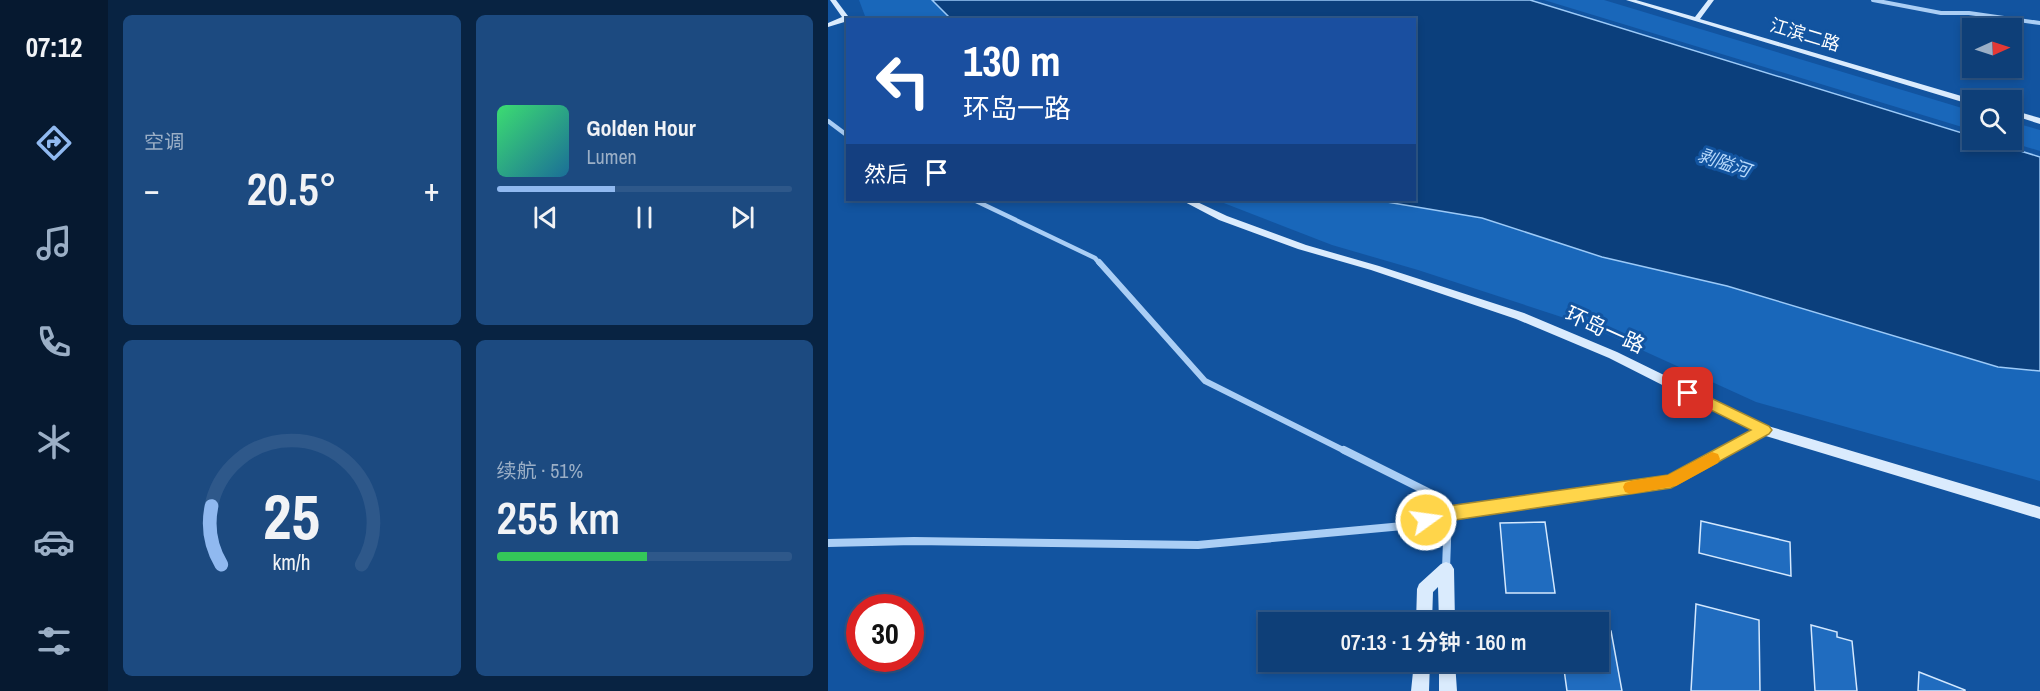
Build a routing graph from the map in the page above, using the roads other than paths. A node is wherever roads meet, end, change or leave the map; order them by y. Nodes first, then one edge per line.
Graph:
1 (833, 0) edge
2 (1629, 0) edge
3 (1711, 0) edge
4 (1873, 0) edge
5 (846, 18) edge
6 (846, 19) edge
7 (1696, 20) junction
8 (2040, 23) edge
9 (828, 25) edge
10 (1962, 99) edge
11 (2022, 116) edge
12 (828, 121) edge
13 (2040, 121) edge
14 (846, 134) edge
15 (976, 201) edge
16 (1188, 201) edge
17 (1764, 430) junction
18 (1448, 513) junction
19 (2040, 513) edge
20 (828, 543) edge
21 (1446, 569) junction
22 (1424, 612) edge
23 (1447, 612) edge
24 (1421, 672) edge
25 (1448, 672) edge
26 (1420, 691) edge
27 (1448, 691) edge

1 - 5 street
2 - 7 street, 江滨二路
3 - 7 street
4 - 8 street
6 - 9 street
7 - 10 street, 江滨二路
11 - 13 street
12 - 14 street
15 - 18 street
16 - 17 street, 环岛一路
17 - 18 street
17 - 19 street, 环岛一路
18 - 20 street
18 - 21 street
21 - 22 street
21 - 23 street
24 - 26 street
25 - 27 street

